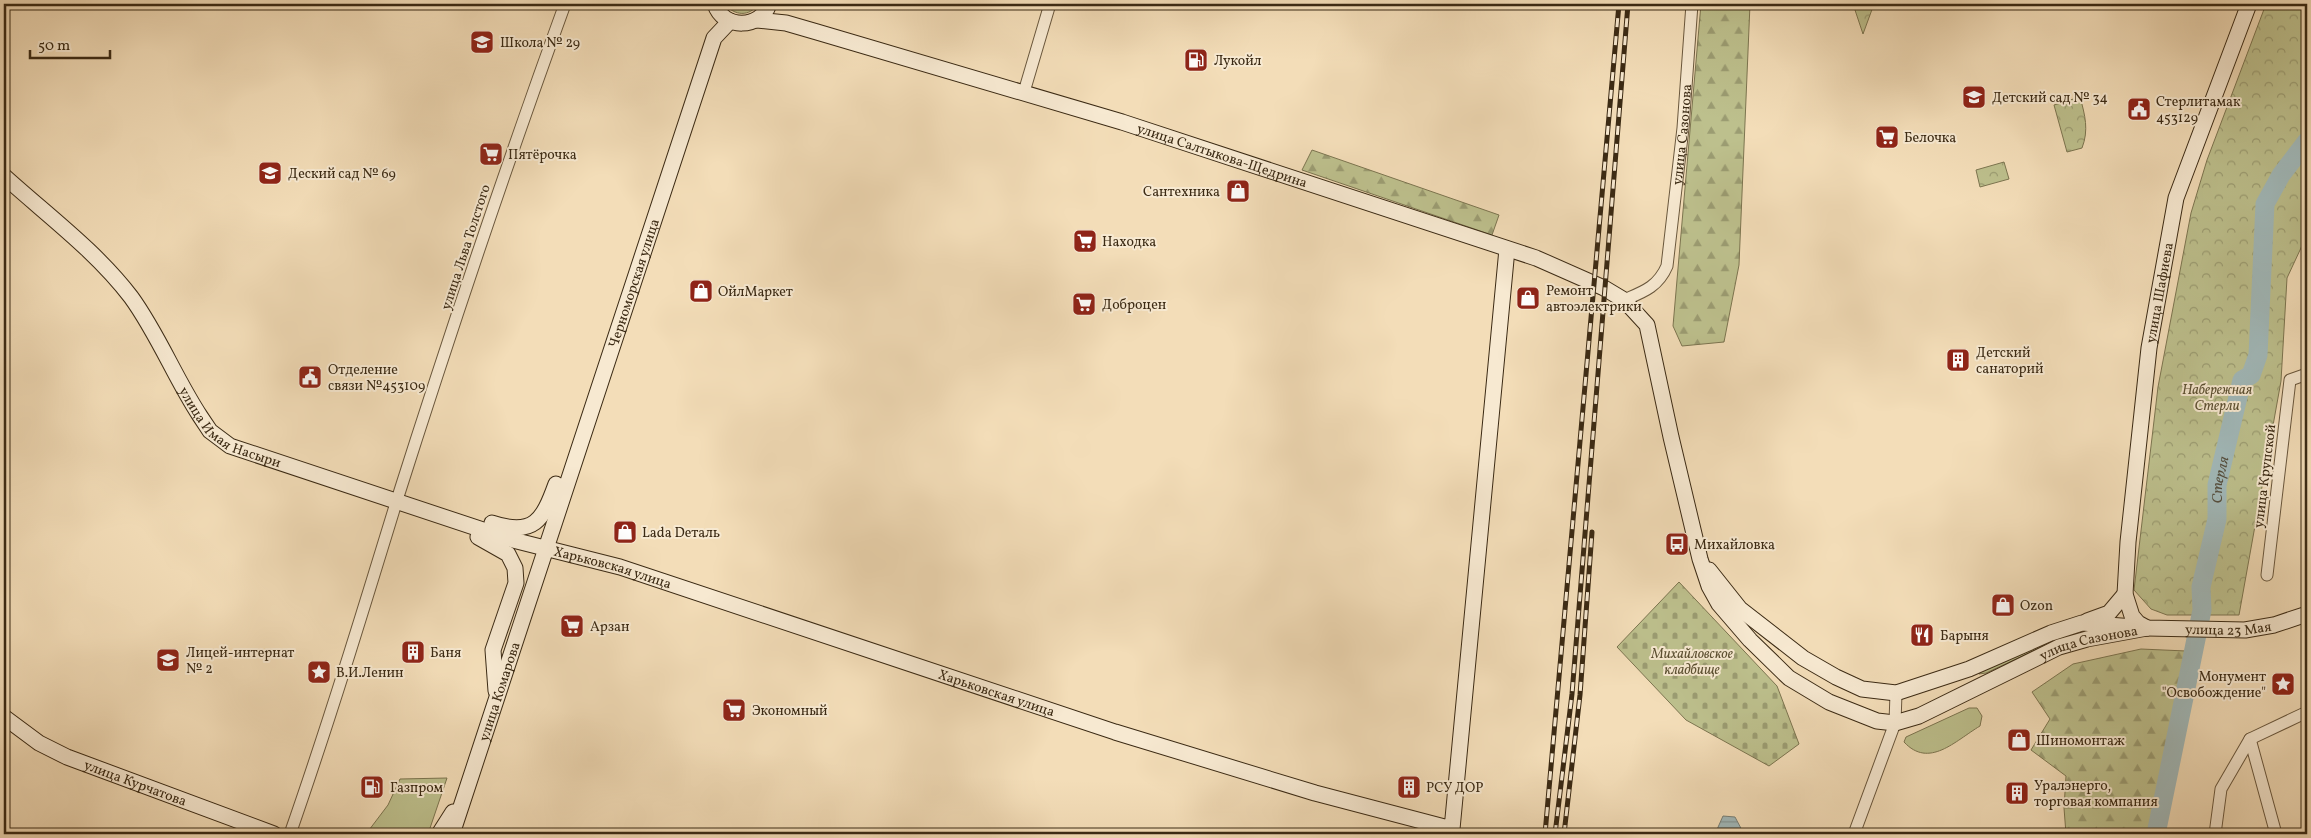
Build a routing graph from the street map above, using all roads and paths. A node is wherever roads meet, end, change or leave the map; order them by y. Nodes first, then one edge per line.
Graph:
1 (565, 4) edge
2 (714, 4) edge
3 (771, 4) edge
4 (1050, 4) edge
5 (1692, 4) edge
6 (2249, 4) edge
7 (757, 20) junction
8 (730, 21) junction
9 (786, 23) junction
10 (714, 38) junction
11 (1024, 92) junction
12 (4, 176) edge
13 (1507, 249) junction
14 (1624, 300) junction
15 (1651, 341) joint
16 (2307, 374) edge
17 (583, 432) junction
18 (397, 502) junction
19 (414, 507) junction
20 (546, 550) junction
21 (1700, 559) junction
22 (2267, 575) dead end
23 (2125, 594) junction
24 (2307, 614) edge
25 (2082, 623) junction
26 (2147, 628) junction
27 (2051, 633) junction
28 (2060, 647) junction
29 (1896, 693) junction
30 (496, 695) junction
31 (2307, 712) edge
32 (4, 717) edge
33 (1895, 723) junction
34 (2250, 740) junction
35 (465, 793) junction
36 (1452, 832) edge
37 (274, 834) edge
38 (290, 834) edge
39 (439, 834) edge
40 (452, 834) edge
41 (1854, 834) edge
42 (2215, 834) edge
43 (2276, 834) edge

1 - 18 street, улица Льва Толстого
2 - 8 street
2 - 10 street
3 - 7 street
3 - 9 street
4 - 11 street
5 - 14 street, улица Сазонова
6 - 23 street, улица Шафиева
7 - 8 street, улица Салтыкова-Щедрина
7 - 9 street, улица Салтыкова-Щедрина
8 - 10 street, Черноморская улица
9 - 11 street, улица Салтыкова-Щедрина
10 - 17 street, Черноморская улица
11 - 13 street, улица Салтыкова-Щедрина
12 - 18 street, улица Имая Насыри
13 - 14 street, улица Салтыкова-Щедрина
13 - 36 street
14 - 15 street, улица Салтыкова-Щедрина
15 - 21 street, улица Сазонова
16 - 22 street, улица Крупской
17 - 19 street
17 - 20 street, Черноморская улица
18 - 19 street, улица Имая Насыри
18 - 38 street, улица Льва Толстого
19 - 20 street, улица Имая Насыри
19 - 30 street
20 - 30 street, улица Комарова
20 - 36 street, Харьковская улица
21 - 29 street, улица Сазонова
21 - 33 street, улица Сазонова
23 - 25 street
23 - 26 street
24 - 26 street, улица 23 Мая
25 - 26 street, улица Сазонова
25 - 27 street, улица Сазонова
26 - 28 street, улица Сазонова
27 - 28 street
27 - 29 street, улица Сазонова
28 - 33 street, улица Сазонова
29 - 33 street
30 - 35 street, улица Комарова
31 - 34 street
32 - 37 street, улица Курчатова
33 - 41 street
34 - 42 street
34 - 43 street
35 - 39 street
35 - 40 street, улица Комарова

